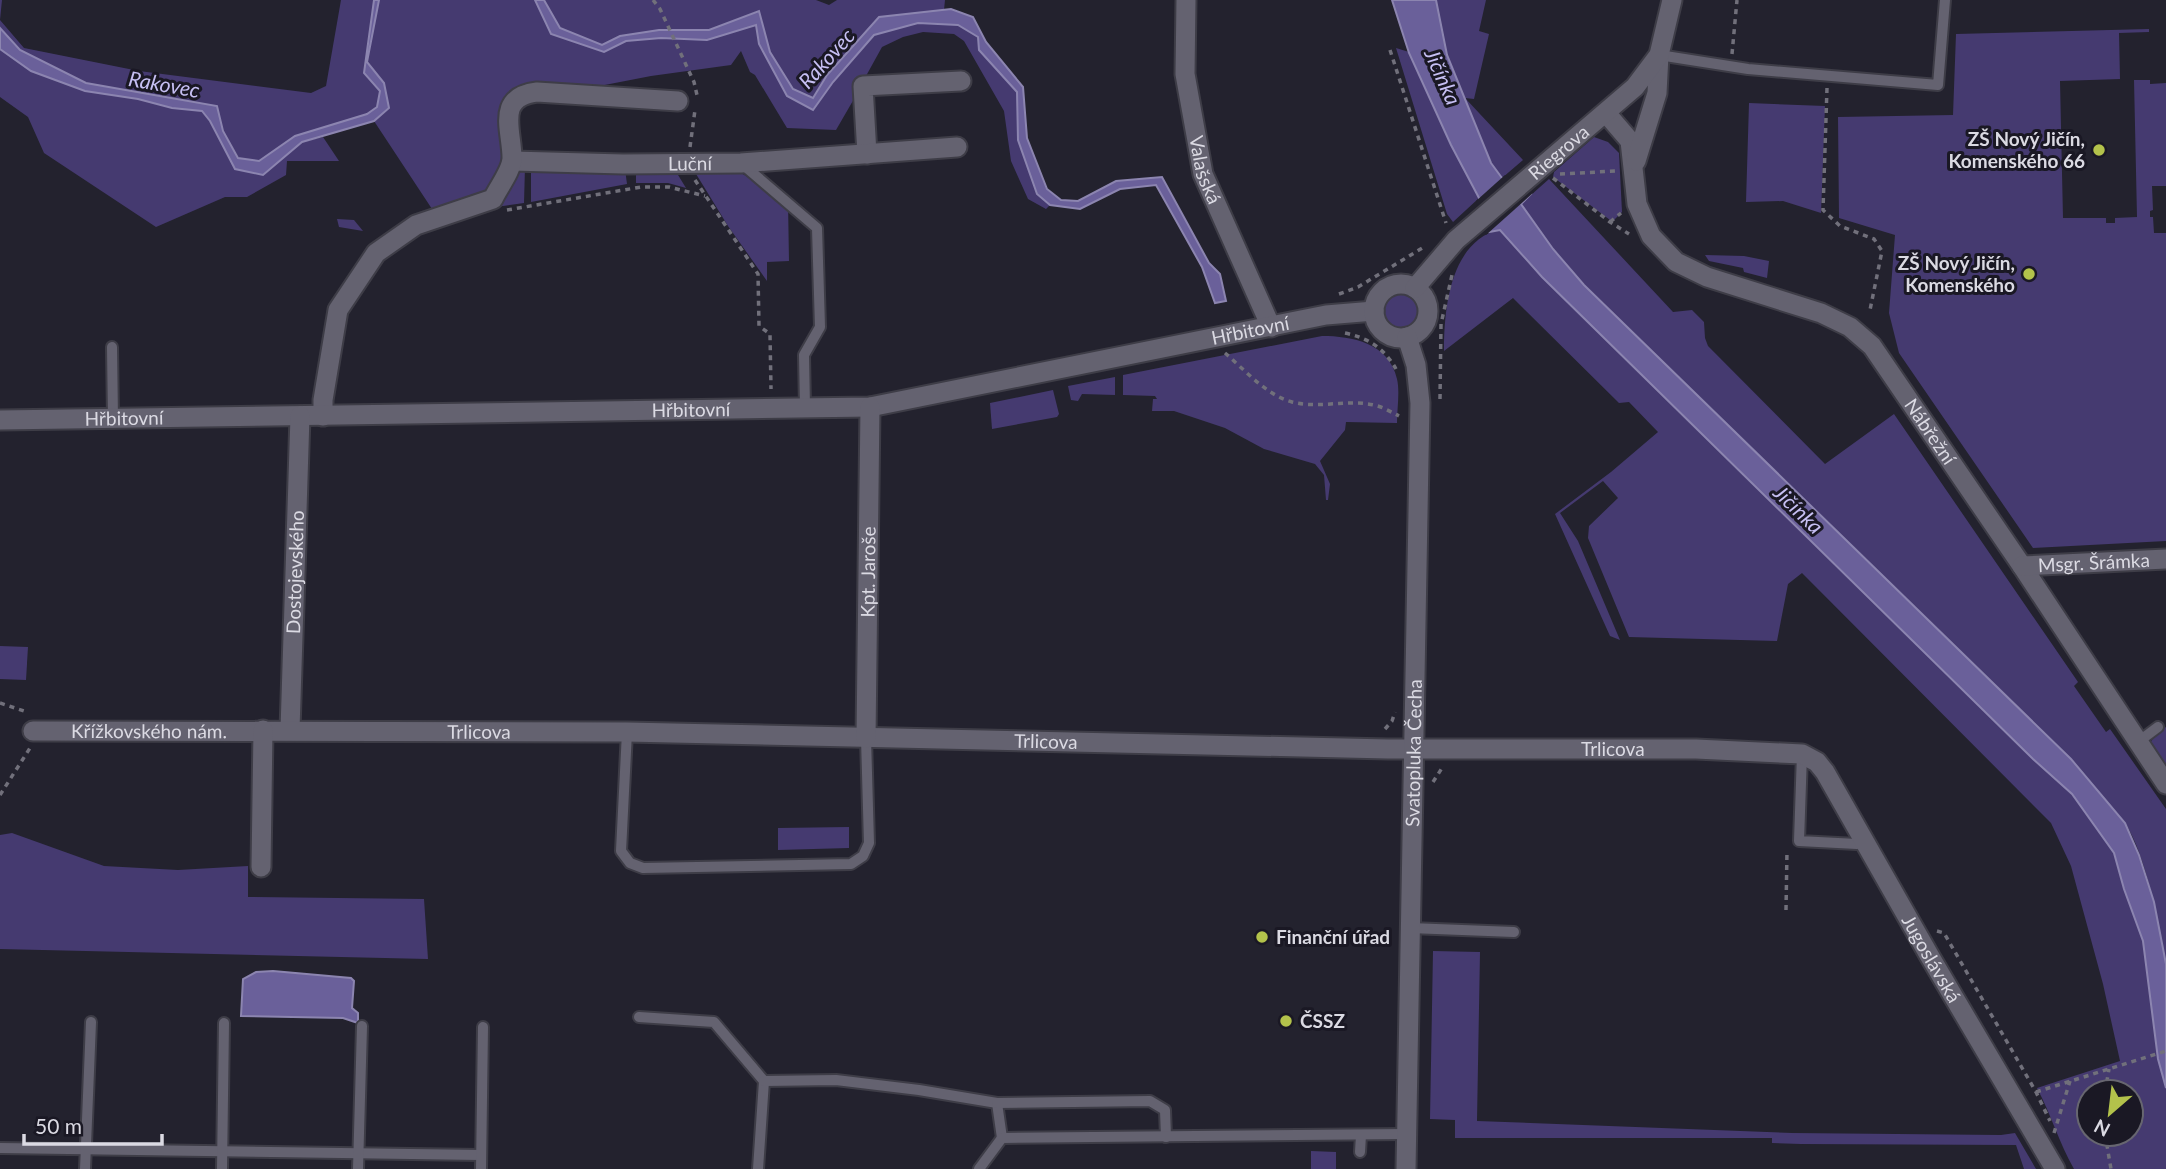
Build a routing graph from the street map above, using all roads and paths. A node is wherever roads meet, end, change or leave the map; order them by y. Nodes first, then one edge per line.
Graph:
1 (653, 0) edge
2 (1186, 0) edge
3 (1672, 0) edge
4 (1737, 0) edge
5 (1945, 0) edge
6 (1390, 50) dead end
7 (1658, 55) junction
8 (1731, 66) junction
9 (1827, 75) junction
10 (961, 81) dead end
11 (678, 101) dead end
12 (1606, 113) junction
13 (957, 147) dead end
14 (867, 154) junction
15 (512, 160) junction
16 (688, 163) junction
17 (741, 163) junction
18 (1622, 171) junction
19 (1545, 173) junction
20 (705, 196) junction
21 (1621, 206) dead end
22 (502, 211) dead end
23 (1609, 222) junction
24 (1455, 229) junction
25 (1632, 235) dead end
26 (1428, 243) dead end
27 (1456, 264) dead end
28 (1415, 288) junction
29 (1339, 294) dead end
30 (1870, 310) dead end
31 (1374, 312) junction
32 (1270, 327) junction
33 (1342, 333) dead end
34 (1407, 337) junction
35 (112, 347) dead end
36 (1224, 352) dead end
37 (1397, 373) dead end
38 (765, 393) dead end
39 (1400, 405) dead end
40 (1440, 405) dead end
41 (870, 407) junction
42 (805, 408) junction
43 (300, 416) junction
44 (323, 416) junction
45 (1399, 416) junction
46 (113, 419) junction
47 (0, 420) edge
48 (1399, 423) dead end
49 (2166, 559) edge
50 (2022, 566) junction
51 (1395, 703) dead end
52 (2158, 727) dead end
53 (263, 730) junction
54 (290, 730) junction
55 (627, 732) junction
56 (1379, 732) dead end
57 (34, 735) joint
58 (866, 738) junction
59 (2138, 742) junction
60 (1414, 749) junction
61 (1802, 754) junction
62 (1446, 765) dead end
63 (2166, 784) edge
64 (1433, 788) dead end
65 (0, 795) edge
66 (1864, 840) junction
67 (1800, 841) junction
68 (261, 867) dead end
69 (1786, 910) dead end
70 (1410, 928) junction
71 (1514, 932) dead end
72 (639, 1017) dead end
73 (92, 1022) dead end
74 (223, 1023) dead end
75 (362, 1026) dead end
76 (483, 1027) dead end
77 (2166, 1051) edge
78 (2109, 1069) junction
79 (2107, 1078) edge
80 (764, 1081) junction
81 (2070, 1082) junction
82 (2036, 1092) dead end
83 (997, 1103) junction
84 (1406, 1134) junction
85 (1361, 1135) junction
86 (1167, 1137) junction
87 (1002, 1138) junction
88 (0, 1148) edge
89 (2107, 1148) edge
90 (86, 1149) junction
91 (222, 1152) junction
92 (1360, 1152) dead end
93 (359, 1153) junction
94 (481, 1156) junction
95 (2051, 1162) edge
96 (85, 1169) edge
97 (222, 1169) edge
98 (358, 1169) edge
99 (481, 1169) edge
100 (758, 1169) edge
101 (979, 1169) edge
102 (1406, 1169) edge
103 (2111, 1169) edge

1 - 16 path
2 - 32 street, Valašská
3 - 7 street, Riegrova
4 - 8 path
5 - 9 lane
6 - 24 path
7 - 8 lane
7 - 12 street, Riegrova
7 - 18 street, Nábřežní
8 - 9 lane
9 - 30 path
10 - 14 street
11 - 15 street
12 - 18 street, Nábřežní
12 - 19 street, Riegrova
13 - 14 street, Luční
14 - 17 street, Luční
15 - 16 street, Luční
15 - 44 street
16 - 17 street, Luční
16 - 20 path
17 - 42 lane
18 - 19 path
18 - 50 street, Nábřežní
19 - 23 path
19 - 24 street, Riegrova
20 - 22 path
20 - 38 path
21 - 23 path
23 - 25 path
24 - 28 street, Riegrova
26 - 29 path
27 - 40 path
28 - 31 street
28 - 34 street
31 - 32 street, Hřbitovní
31 - 34 street
32 - 41 street, Hřbitovní
33 - 37 path
34 - 60 street, Svatopluka Čecha
35 - 46 lane
36 - 45 path
39 - 45 path
41 - 42 street, Hřbitovní
41 - 58 street, Kpt. Jaroše
42 - 44 street, Hřbitovní
43 - 44 street, Hřbitovní
43 - 46 street, Hřbitovní
43 - 54 street, Dostojevského
45 - 48 path
46 - 47 street, Hřbitovní
49 - 50 street, Msgr. Šrámka
50 - 59 street, Nábřežní
51 - 56 path
52 - 59 lane
53 - 54 street, Křížkovského nám.
53 - 57 street, Křížkovského nám.
53 - 68 street
54 - 55 street, Trlicova
55 - 58 street, Trlicova
55 - 58 lane
57 - 65 path
58 - 60 street, Trlicova
59 - 63 street, Nábřežní
60 - 61 street, Trlicova
60 - 70 street, Svatopluka Čecha
61 - 66 street, Jugoslávská
61 - 67 lane
62 - 64 path
66 - 67 lane
66 - 95 street, Jugoslávská
67 - 69 path
70 - 71 lane
70 - 84 street, Svatopluka Čecha
72 - 80 lane
73 - 90 lane
74 - 91 lane
75 - 93 lane
76 - 94 lane
77 - 78 path
78 - 79 path
78 - 81 path
80 - 83 lane
80 - 100 lane
81 - 82 path
81 - 95 path
83 - 86 lane
83 - 87 lane
84 - 85 lane
84 - 102 street, Svatopluka Čecha
85 - 86 lane
85 - 92 lane
86 - 87 lane
87 - 101 lane
88 - 90 lane
89 - 103 path
90 - 91 lane
90 - 96 lane
91 - 93 lane
91 - 97 lane
93 - 94 lane
93 - 98 lane
94 - 99 lane

